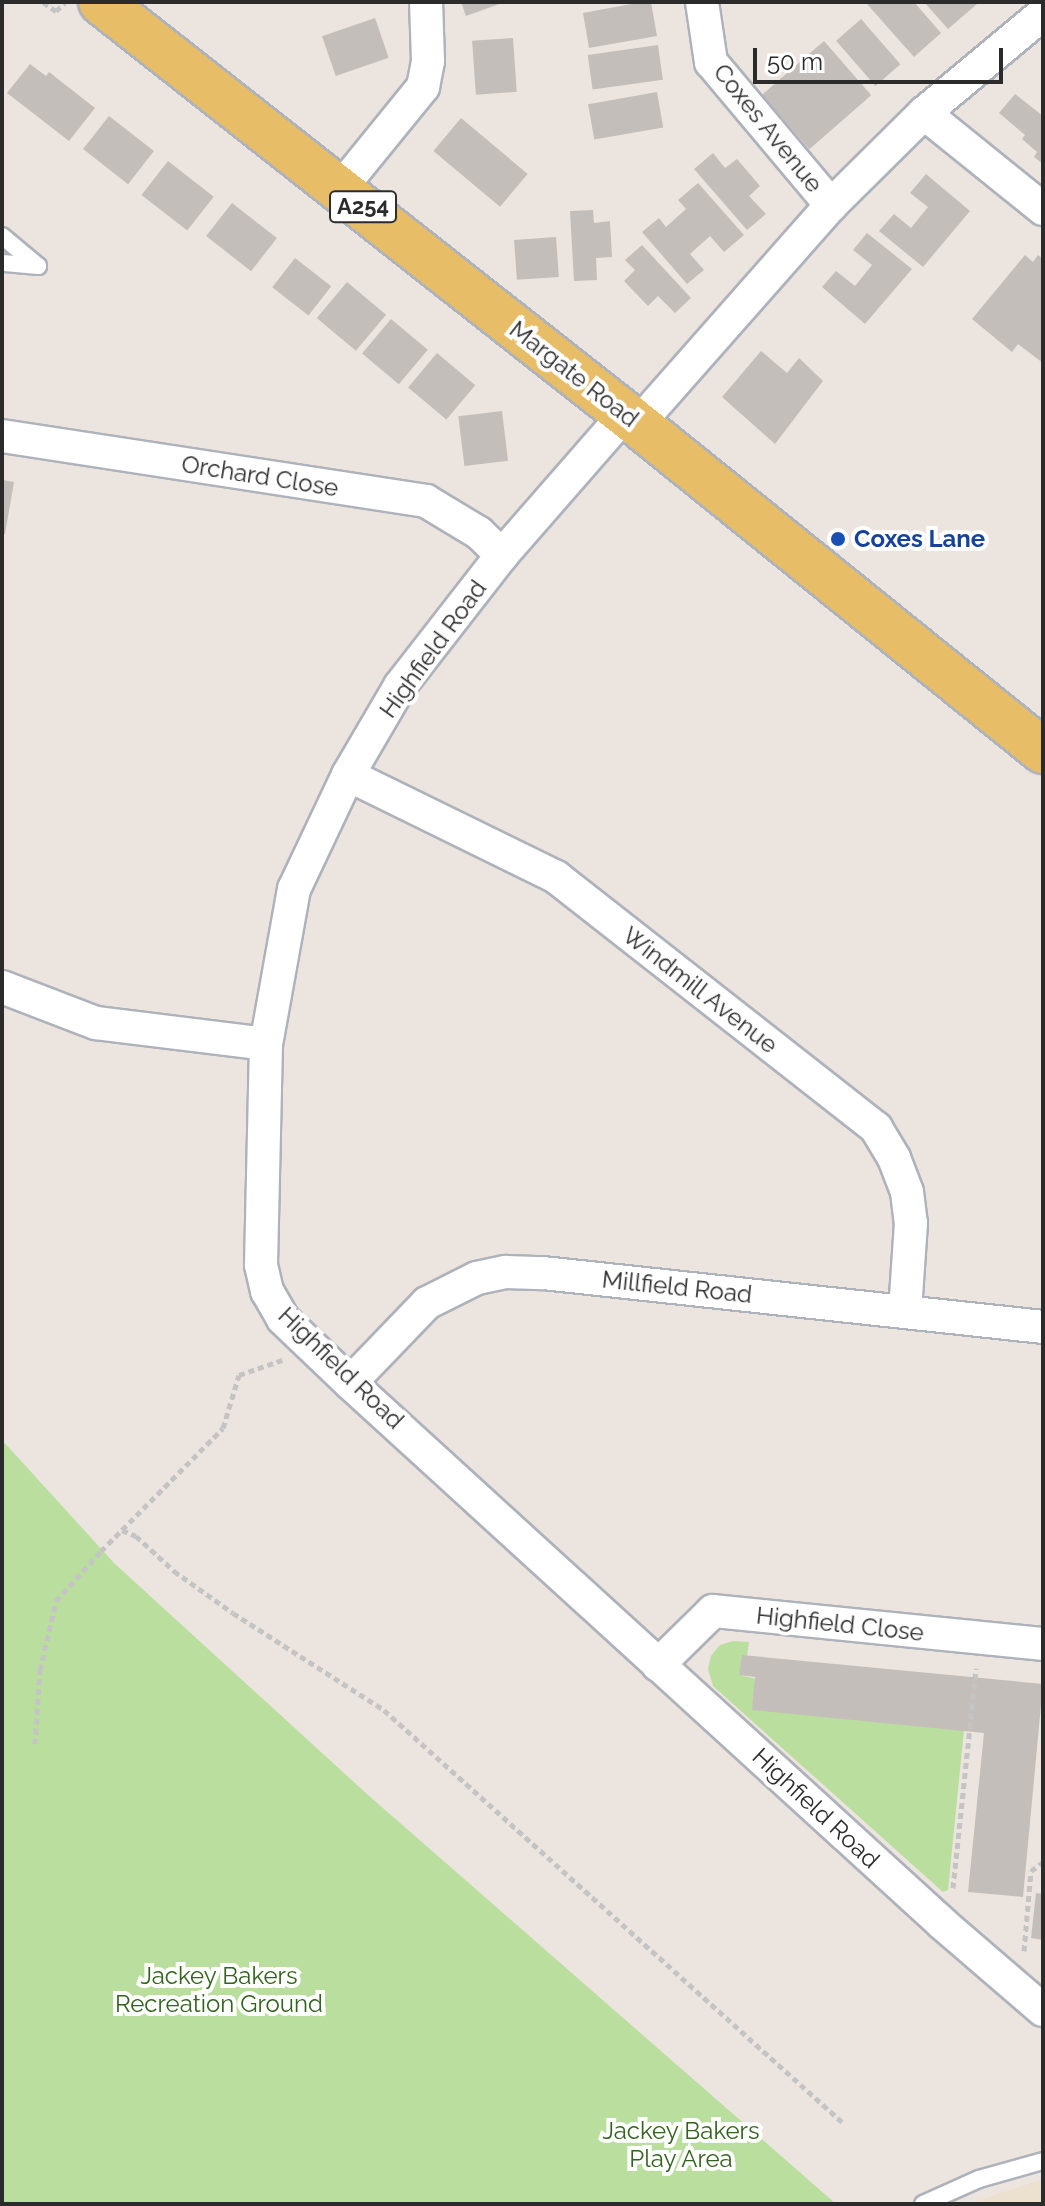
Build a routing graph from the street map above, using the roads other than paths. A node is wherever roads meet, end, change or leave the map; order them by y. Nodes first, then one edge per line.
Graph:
1 (101, 2) edge
2 (426, 2) edge
3 (702, 2) edge
4 (1043, 14) edge
5 (924, 113) junction
6 (340, 189) junction
7 (831, 205) junction
8 (1043, 209) edge
9 (2, 236) edge
10 (2, 263) edge
11 (631, 419) junction
12 (2, 436) edge
13 (502, 555) junction
14 (1043, 751) edge
15 (348, 775) junction
16 (2, 987) edge
17 (266, 1044) junction
18 (905, 1312) junction
19 (1043, 1327) edge
20 (350, 1383) junction
21 (1043, 1644) edge
22 (658, 1665) junction
23 (1032, 2000) edge
24 (1043, 2161) edge
25 (923, 2204) edge

1 - 6 main road, Margate Road / A254
2 - 6 street
3 - 7 street, Coxes Avenue
4 - 5 street
5 - 7 street
5 - 8 street
6 - 11 main road, Margate Road / A254
7 - 11 street
9 - 10 lane
11 - 13 street, Highfield Road
11 - 14 main road, Margate Road / A254
12 - 13 street, Orchard Close
13 - 15 street, Highfield Road
15 - 17 street, Highfield Road
15 - 18 street, Windmill Avenue
16 - 17 street
17 - 20 street, Highfield Road
18 - 19 street, Millfield Road
18 - 20 street, Millfield Road
20 - 22 street, Highfield Road
21 - 22 street, Highfield Close
22 - 23 street, Highfield Road
24 - 25 lane

